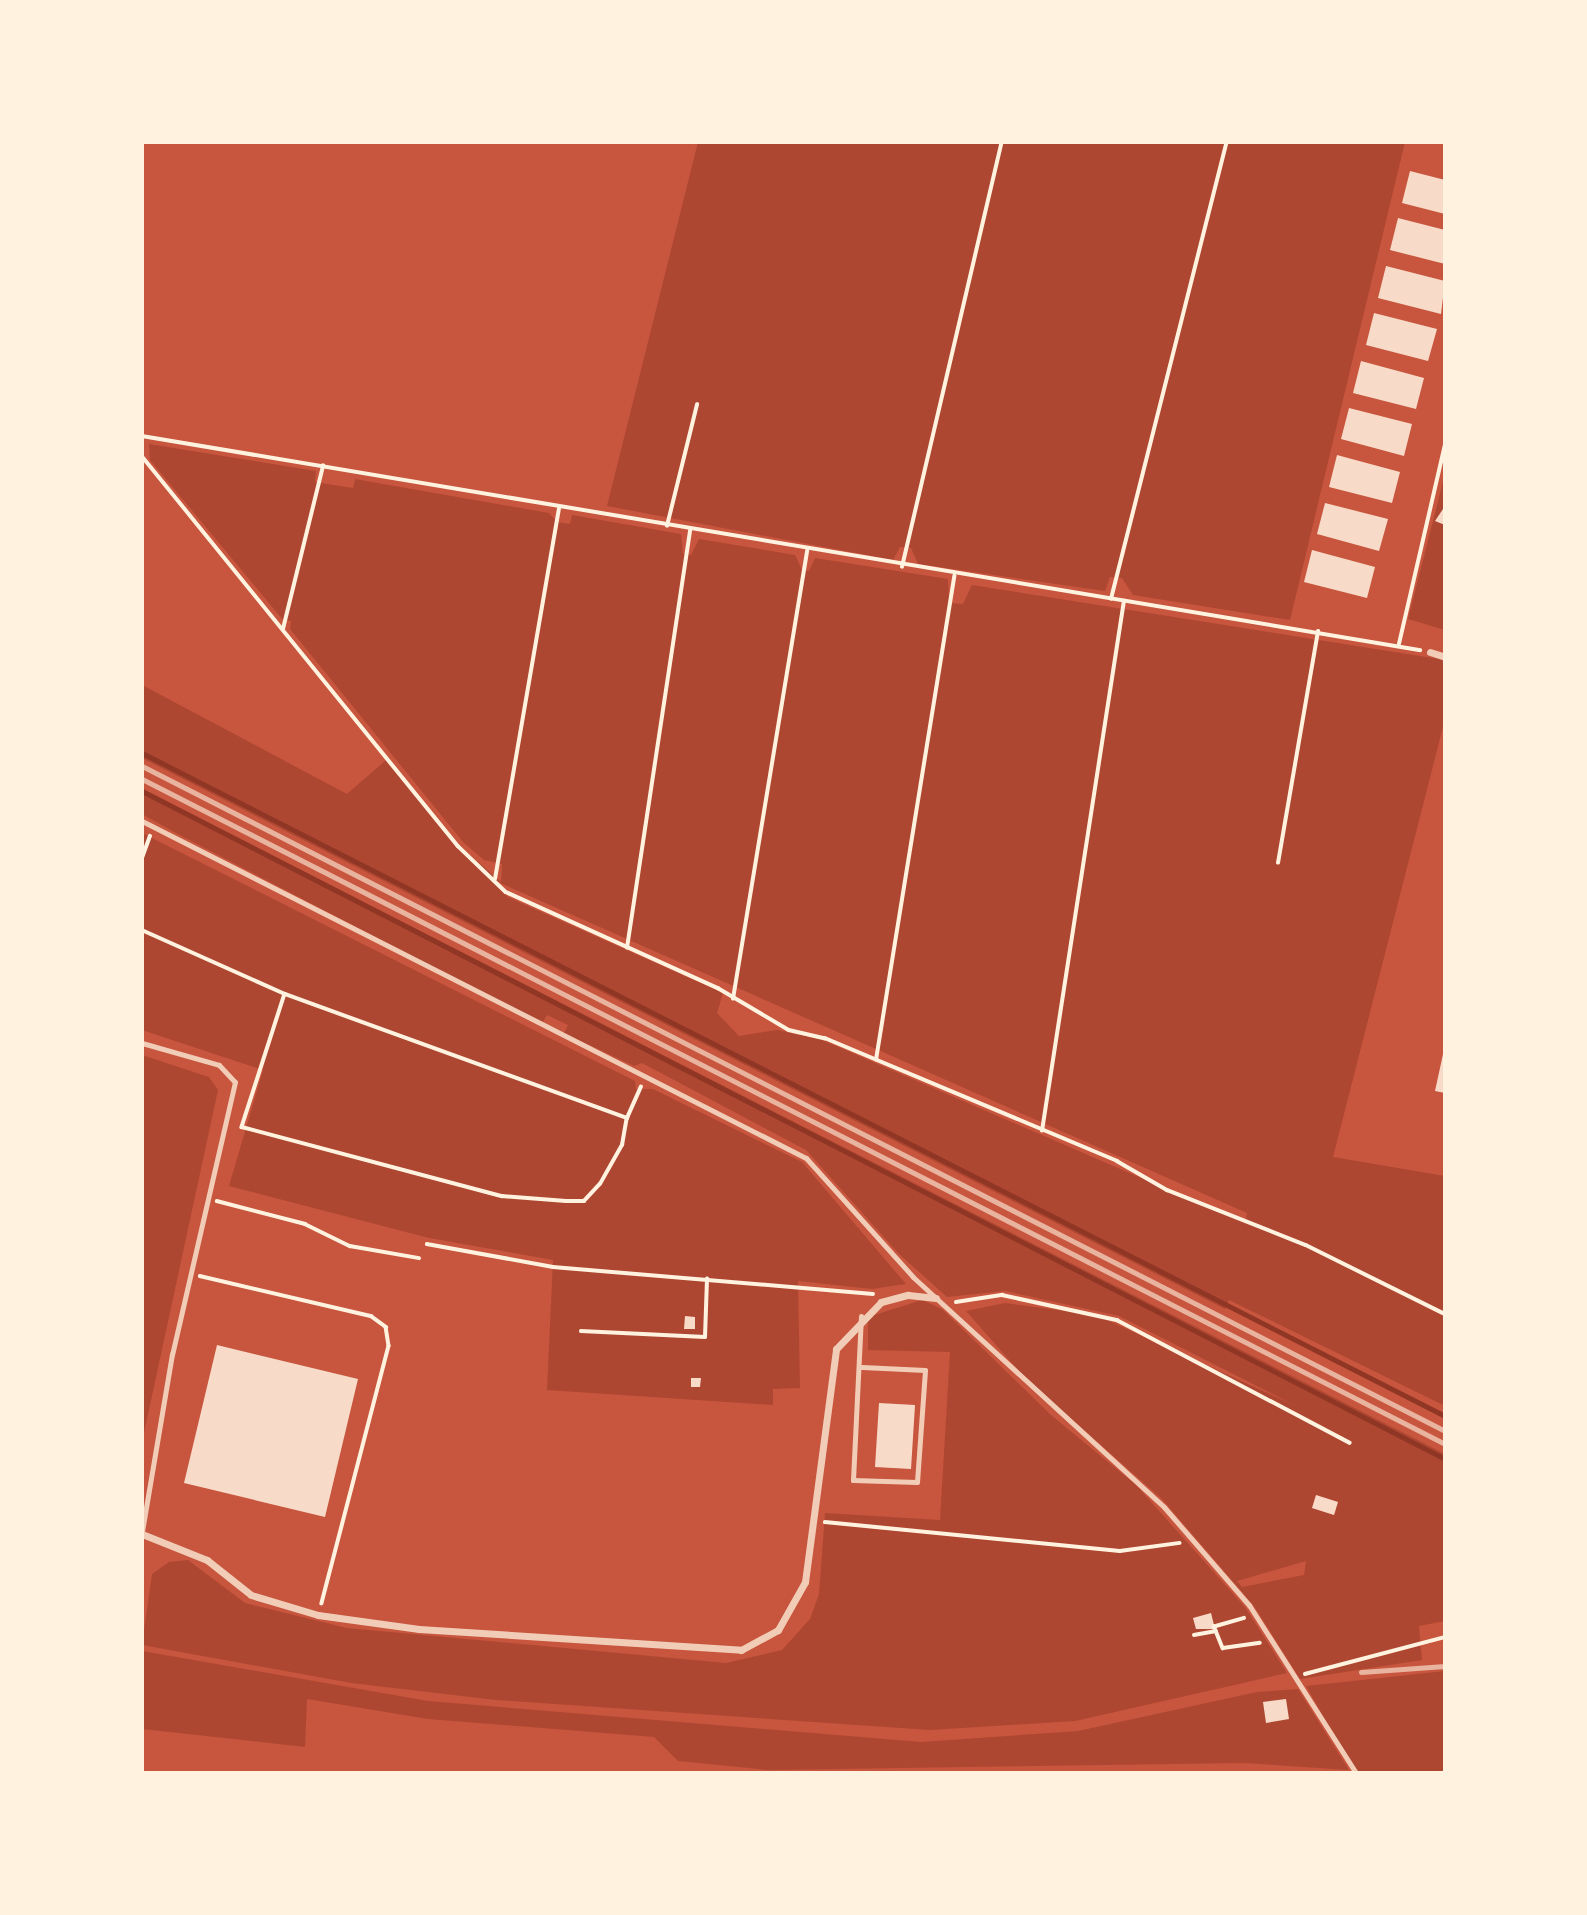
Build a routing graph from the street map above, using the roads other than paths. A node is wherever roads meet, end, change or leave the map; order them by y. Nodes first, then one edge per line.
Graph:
1 (1430, 652) road end
2 (1445, 657) edge
3 (142, 821) edge
4 (142, 1042) edge
5 (936, 1298) junction
6 (861, 1316) junction
7 (862, 1367) junction
8 (142, 1533) edge
9 (1356, 1773) edge

1 - 2 street
3 - 5 lane
4 - 8 lane
5 - 6 street
5 - 9 lane
6 - 7 lane
6 - 8 street
7 - 7 lane

